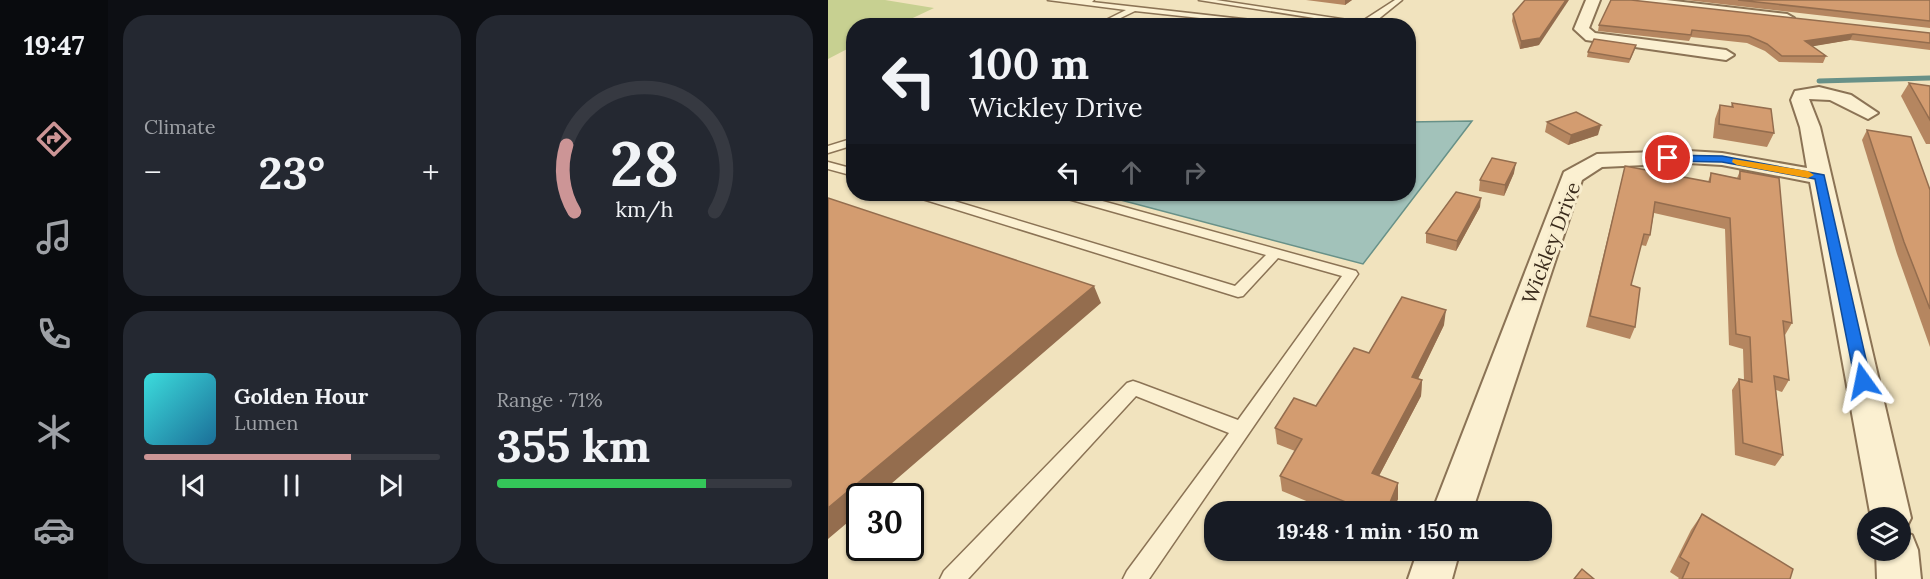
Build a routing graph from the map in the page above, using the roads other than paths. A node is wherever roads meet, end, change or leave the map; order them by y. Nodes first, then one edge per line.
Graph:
1 (1051, 0) edge
2 (1091, 0) edge
3 (1154, 0) edge
4 (1202, 0) edge
5 (1399, 0) edge
6 (1593, 0) edge
7 (1631, 0) edge
8 (1083, 3) junction
9 (1136, 8) junction
10 (1114, 18) edge
11 (1228, 18) edge
12 (1316, 18) edge
13 (1374, 18) edge
14 (1804, 19) edge
15 (1726, 55) dead end
16 (1868, 113) dead end
17 (846, 144) edge
18 (828, 150) edge
19 (828, 165) edge
20 (846, 171) edge
21 (1820, 177) junction
22 (943, 201) edge
23 (1090, 201) edge
24 (1275, 253) junction
25 (1242, 430) junction
26 (1456, 501) edge
27 (1889, 507) edge
28 (1436, 561) edge
29 (1898, 561) edge
30 (952, 579) edge
31 (1136, 579) edge
32 (1430, 579) edge
33 (1899, 579) edge

1 - 8 lane
2 - 8 lane
3 - 9 lane
4 - 12 lane
5 - 13 lane
6 - 15 street
7 - 14 street
8 - 9 lane
9 - 10 lane
9 - 11 lane
16 - 21 street
17 - 18 lane
19 - 20 lane
21 - 26 street, Wickley Drive
21 - 27 street
22 - 24 lane
23 - 24 lane
24 - 25 lane
25 - 30 lane
25 - 31 lane
28 - 32 street
29 - 33 street

